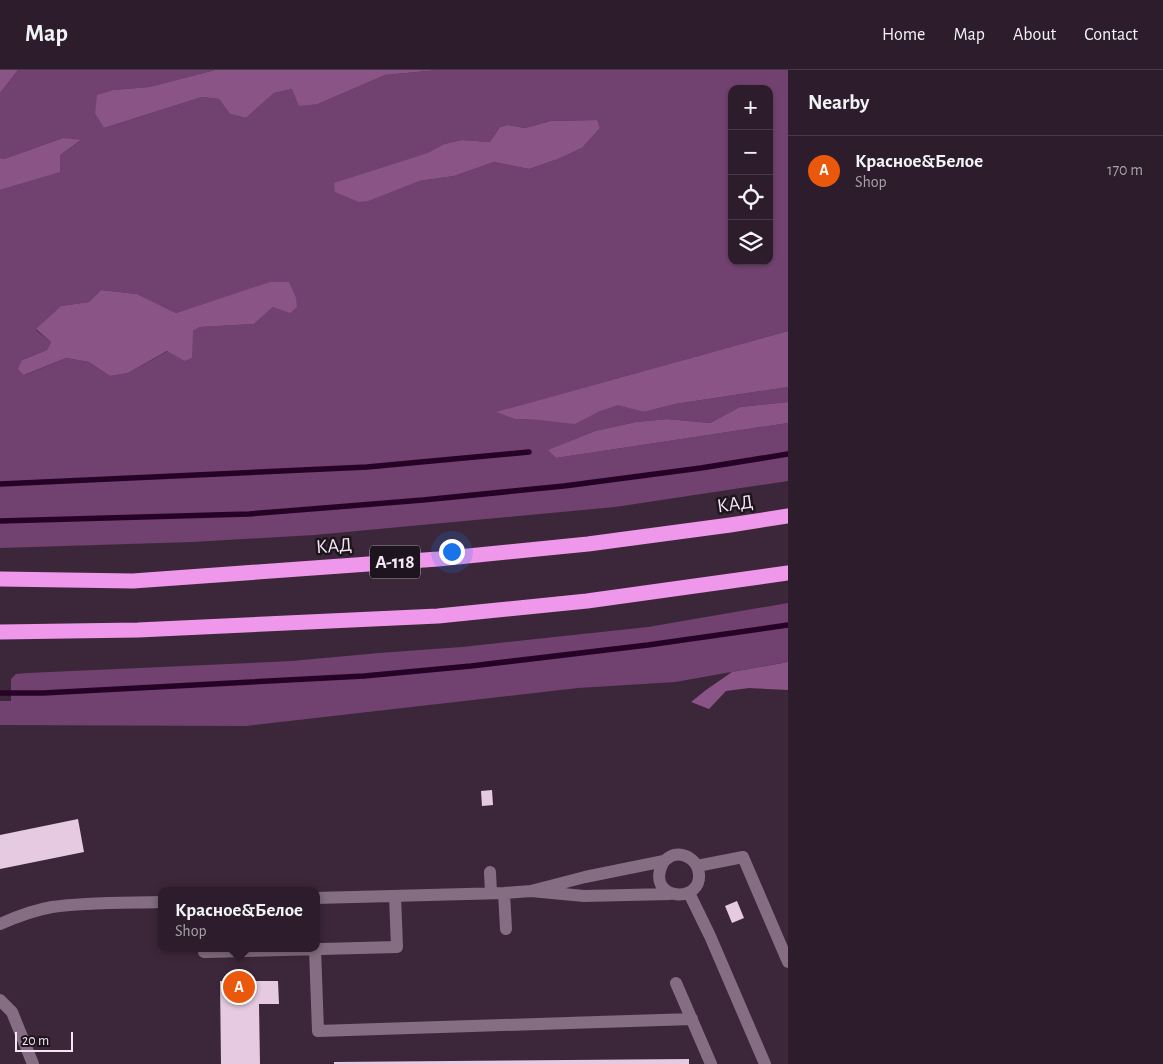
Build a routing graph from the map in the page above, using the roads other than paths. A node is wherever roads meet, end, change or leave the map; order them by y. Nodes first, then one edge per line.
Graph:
1 (788, 516) edge
2 (788, 573) edge
3 (0, 579) edge
4 (0, 632) edge
5 (664, 861) junction
6 (697, 866) junction
7 (490, 872) dead end
8 (531, 891) junction
9 (498, 893) junction
10 (689, 893) junction
11 (670, 894) junction
12 (395, 896) junction
13 (320, 898) edge
14 (158, 902) edge
15 (0, 924) edge
16 (506, 929) dead end
17 (320, 949) edge
18 (315, 952) edge
19 (788, 962) edge
20 (676, 983) dead end
21 (0, 1000) edge
22 (692, 1018) junction
23 (34, 1064) edge
24 (711, 1064) edge
25 (765, 1064) edge

1 - 3 highway, КАД / А-118
2 - 4 highway
5 - 6 street
5 - 8 street
5 - 11 street
6 - 10 street
6 - 19 street
7 - 9 street
8 - 9 street
8 - 11 street
9 - 12 street
9 - 16 street
10 - 11 street
10 - 25 street
12 - 13 street
12 - 17 street
14 - 15 street
18 - 22 street
20 - 22 street
21 - 23 street
22 - 24 street

